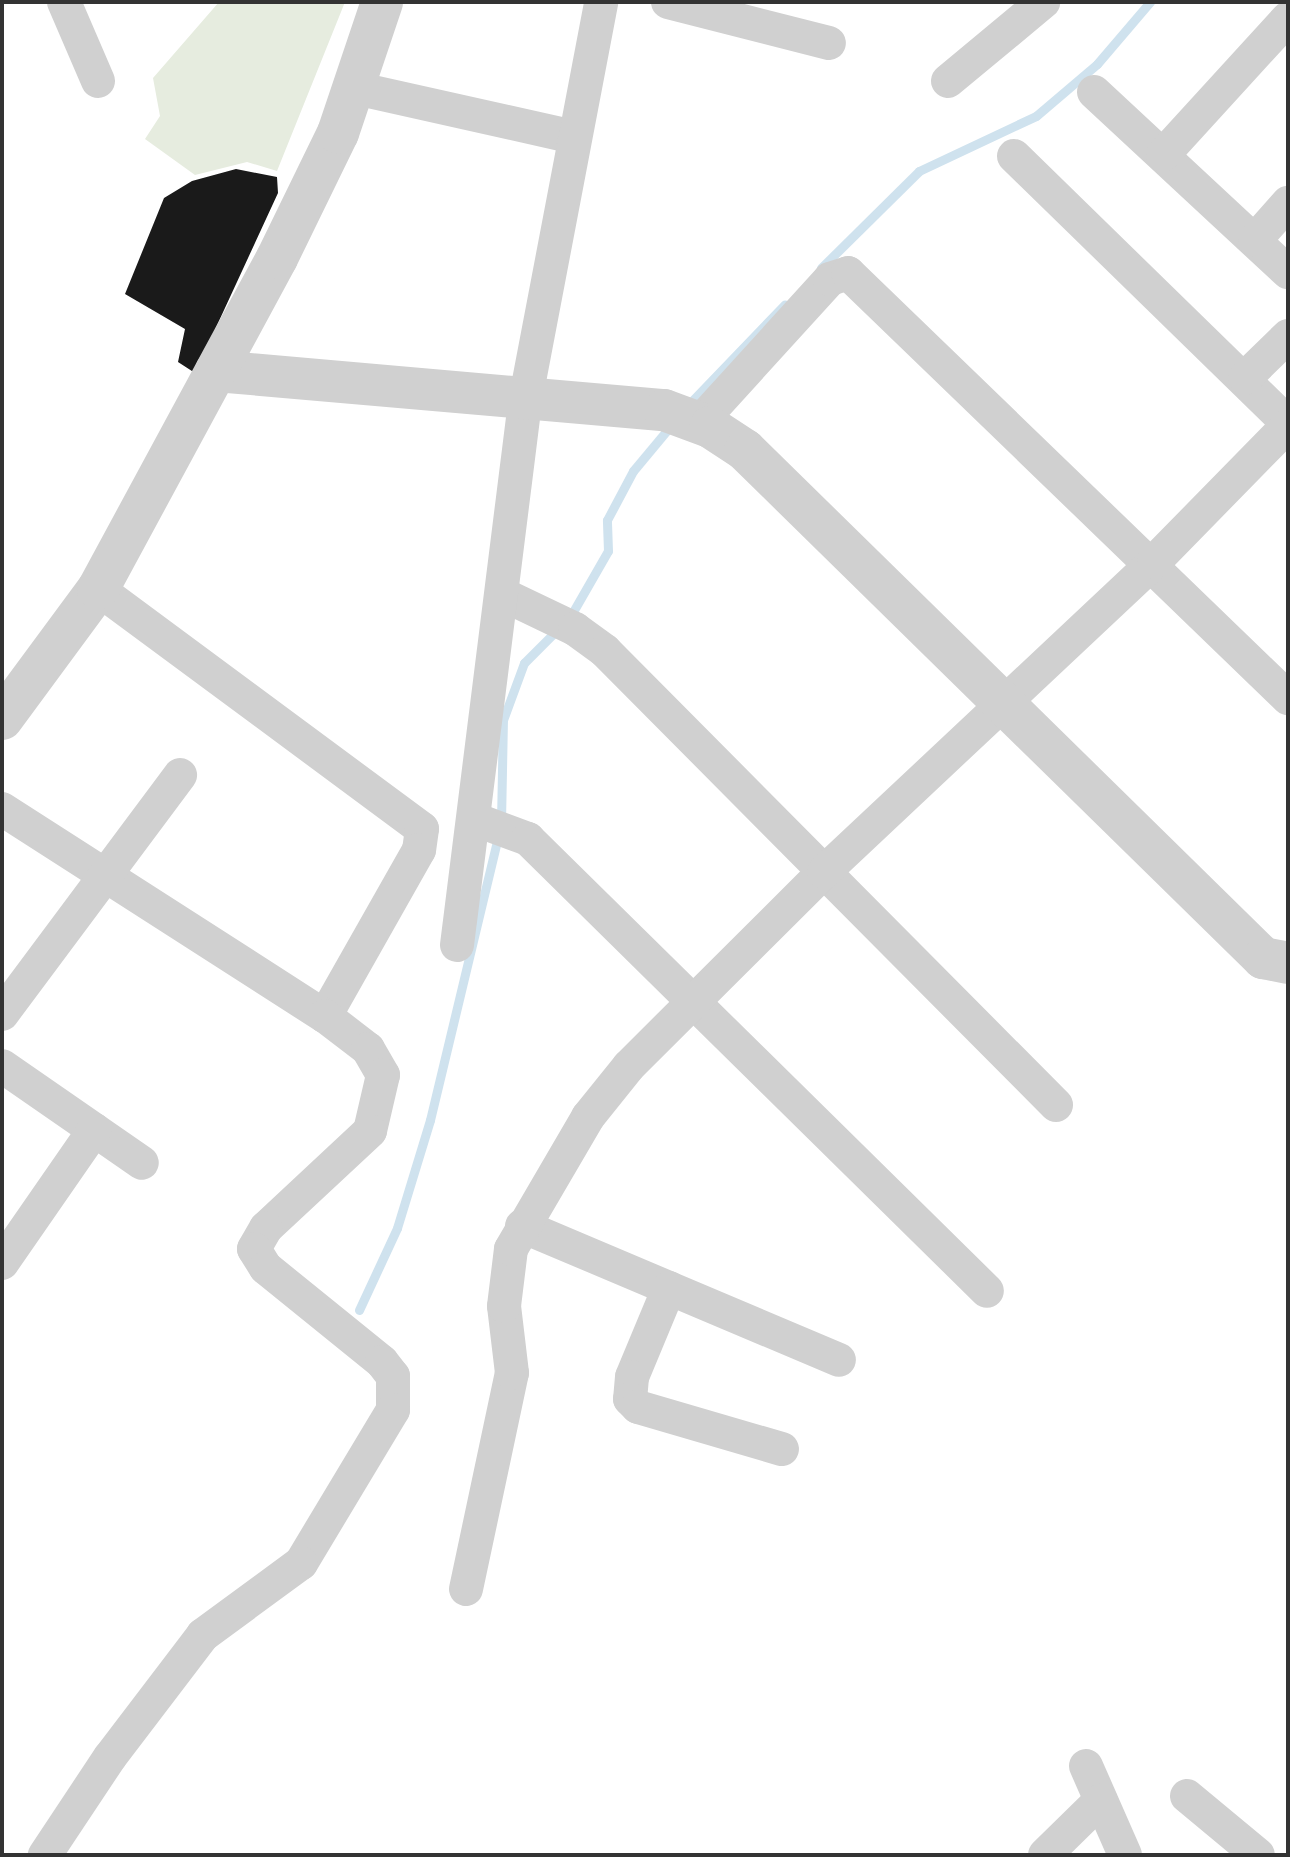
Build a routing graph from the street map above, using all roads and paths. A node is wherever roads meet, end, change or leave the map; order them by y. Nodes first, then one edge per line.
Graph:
1 (64, 2) edge
2 (382, 2) edge
3 (601, 2) edge
4 (668, 2) edge
5 (1043, 2) edge
6 (1288, 18) edge
7 (829, 43) dead end
8 (98, 81) dead end
9 (948, 81) dead end
10 (355, 88) junction
11 (1094, 92) dead end
12 (575, 137) junction
13 (1163, 155) junction
14 (1014, 156) dead end
15 (1288, 203) edge
16 (1255, 240) junction
17 (1288, 272) edge
18 (1288, 336) edge
19 (216, 371) junction
20 (1245, 378) junction
21 (525, 402) junction
22 (686, 417) junction
23 (1288, 424) edge
24 (1154, 562) junction
25 (98, 589) junction
26 (504, 595) junction
27 (1288, 698) edge
28 (1000, 703) junction
29 (2, 719) edge
30 (180, 775) dead end
31 (2, 809) edge
32 (488, 822) junction
33 (824, 872) junction
34 (106, 875) junction
35 (457, 945) dead end
36 (1288, 963) edge
37 (692, 1005) junction
38 (2, 1014) edge
39 (325, 1016) junction
40 (2, 1066) edge
41 (1056, 1105) dead end
42 (94, 1130) junction
43 (142, 1163) dead end
44 (522, 1226) junction
45 (2, 1263) edge
46 (669, 1288) junction
47 (987, 1291) dead end
48 (839, 1360) dead end
49 (782, 1449) dead end
50 (466, 1589) dead end
51 (1086, 1766) dead end
52 (1187, 1796) dead end
53 (1101, 1800) junction
54 (45, 1855) edge
55 (1045, 1855) edge
56 (1125, 1855) edge
57 (1258, 1855) edge

1 - 8 street
2 - 10 street
3 - 12 street
4 - 7 street
5 - 9 street
6 - 13 street
10 - 12 street
10 - 19 street
11 - 13 street
12 - 21 street
13 - 16 street
14 - 20 street
15 - 16 street
16 - 17 street
18 - 20 street
19 - 21 street
19 - 25 street
20 - 23 street
21 - 22 street
21 - 26 street
22 - 24 street
22 - 28 street
23 - 24 street
24 - 27 street
24 - 28 street
25 - 29 street
25 - 39 street
26 - 32 street
26 - 33 street
28 - 33 street
28 - 36 street
30 - 34 street
31 - 34 street
32 - 35 street
32 - 37 street
33 - 37 street
33 - 41 street
34 - 38 street
34 - 39 street
37 - 44 street
37 - 47 street
39 - 54 street
40 - 42 street
42 - 43 street
42 - 45 street
44 - 46 street
44 - 50 street
46 - 48 street
46 - 49 street
51 - 53 street
52 - 57 street
53 - 55 street
53 - 56 street

